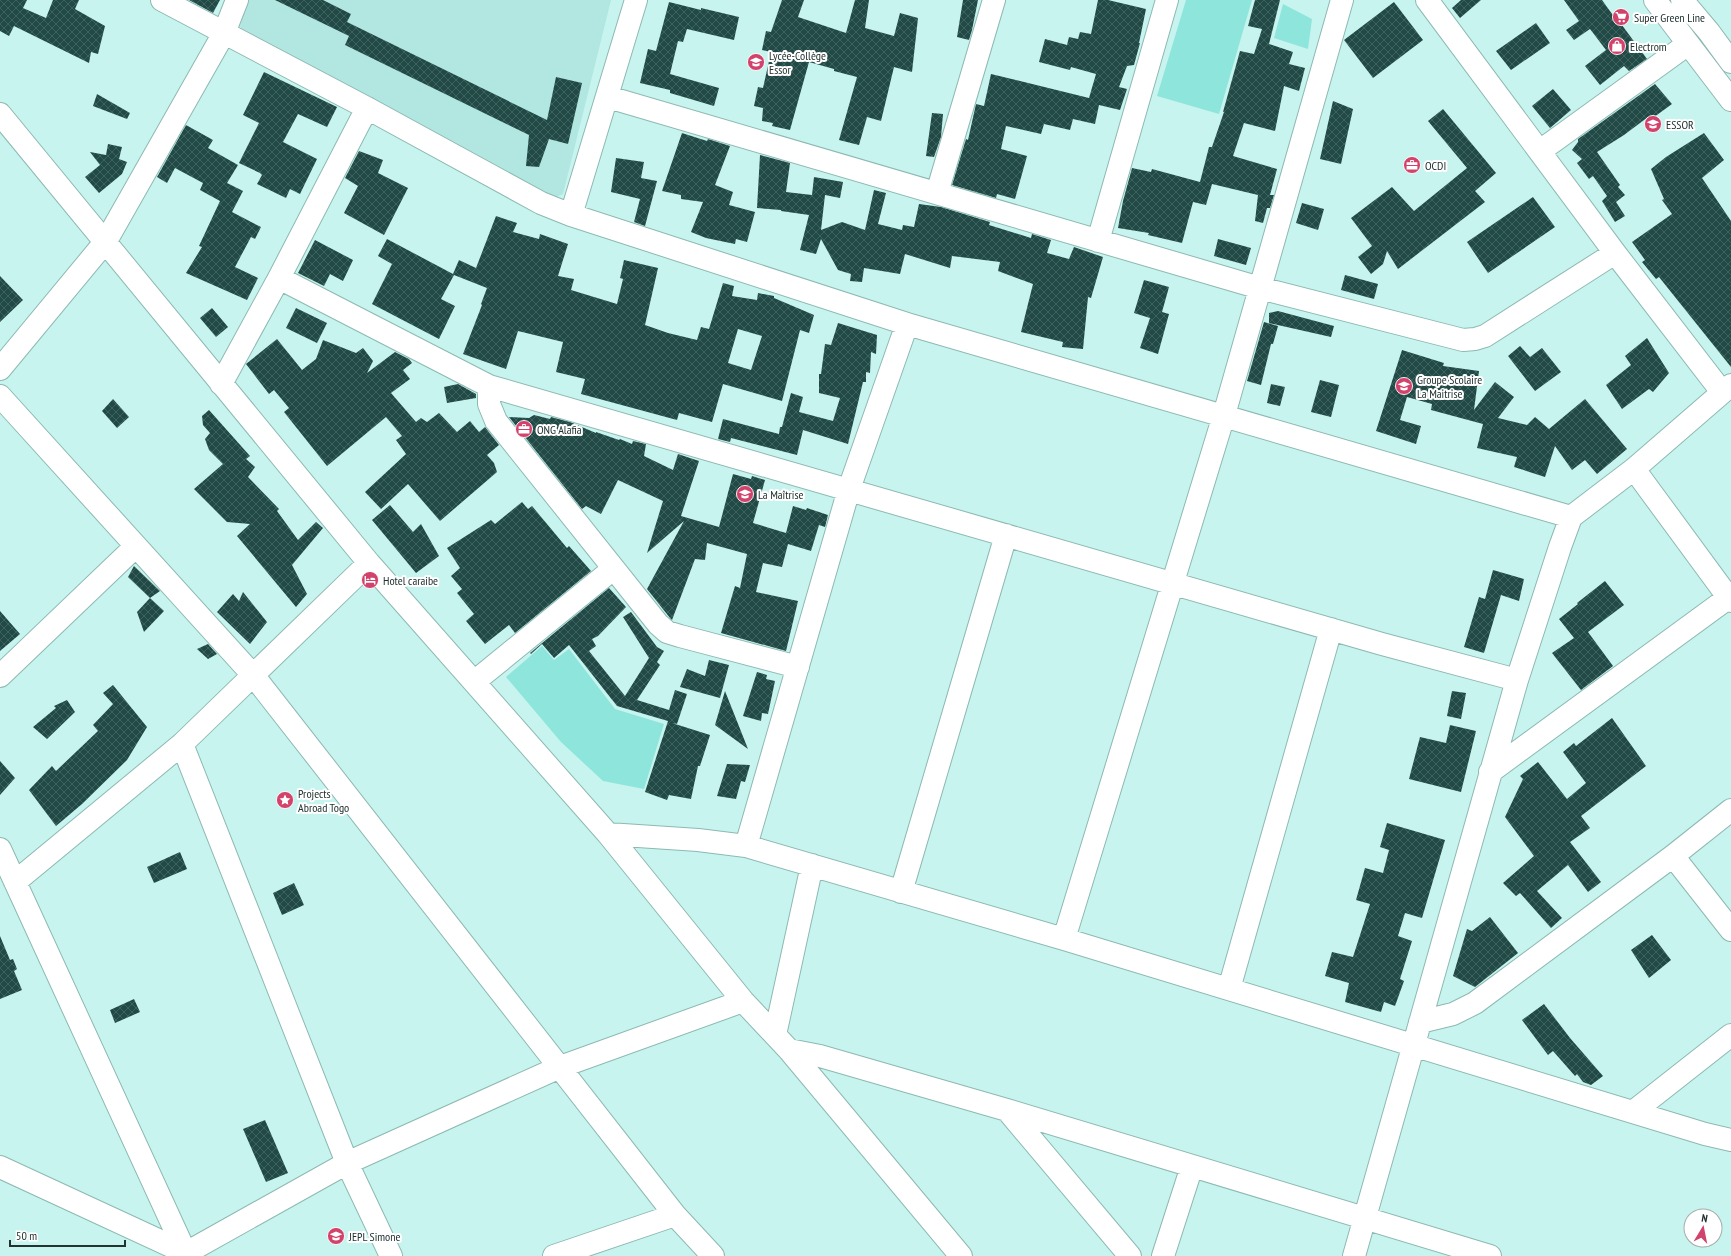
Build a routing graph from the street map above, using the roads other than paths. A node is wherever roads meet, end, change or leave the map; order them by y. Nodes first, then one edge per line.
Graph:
1 (162, 0) edge
2 (238, 0) edge
3 (636, 0) edge
4 (994, 0) edge
5 (1167, 0) edge
6 (1342, 0) edge
7 (1427, 0) edge
8 (1655, 0) edge
9 (1682, 0) edge
10 (224, 33) junction
11 (1688, 44) junction
12 (1731, 62) edge
13 (608, 97) junction
14 (1731, 100) edge
15 (367, 108) junction
16 (0, 114) edge
17 (1540, 151) junction
18 (937, 193) junction
19 (571, 215) junction
20 (106, 241) junction
21 (1098, 241) junction
22 (1615, 253) junction
23 (279, 278) junction
24 (1260, 288) junction
25 (906, 324) junction
26 (0, 369) edge
27 (221, 384) junction
28 (489, 386) junction
29 (1728, 390) edge
30 (0, 396) edge
31 (1224, 416) junction
32 (1634, 469) junction
33 (849, 490) junction
34 (1571, 517) junction
35 (1006, 535) junction
36 (136, 546) junction
37 (369, 563) junction
38 (613, 569) junction
39 (1173, 583) junction
40 (1730, 599) edge
41 (1331, 629) junction
42 (798, 667) junction
43 (0, 676) edge
44 (252, 676) junction
45 (1517, 680) junction
46 (474, 682) junction
47 (182, 744) junction
48 (1490, 772) junction
49 (1731, 810) edge
50 (608, 834) junction
51 (746, 846) junction
52 (0, 849) edge
53 (1673, 856) junction
54 (812, 866) junction
55 (15, 882) junction
56 (901, 892) junction
57 (1731, 930) edge
58 (1064, 939) junction
59 (1229, 989) junction
60 (743, 1001) junction
61 (1420, 1022) junction
62 (1731, 1035) edge
63 (782, 1043) junction
64 (1414, 1046) junction
65 (560, 1067) junction
66 (1007, 1110) junction
67 (1633, 1112) junction
68 (1731, 1140) edge
69 (347, 1163) junction
70 (1192, 1166) junction
71 (0, 1167) edge
72 (675, 1215) junction
73 (1365, 1219) junction
74 (186, 1254) edge
75 (391, 1256) edge
76 (554, 1256) edge
77 (713, 1256) edge
78 (961, 1256) edge
79 (1130, 1256) edge
80 (1163, 1256) edge
81 (1354, 1256) edge
82 (1490, 1256) edge

1 - 10 main road
2 - 10 main road
3 - 13 main road
4 - 18 main road
5 - 21 main road
6 - 24 main road
7 - 17 main road
8 - 11 main road
9 - 12 main road
10 - 15 main road
10 - 20 main road
11 - 14 main road
11 - 17 main road
13 - 18 main road
13 - 19 main road
15 - 19 main road
15 - 23 main road
16 - 20 main road
17 - 22 main road
18 - 21 main road
19 - 25 main road
20 - 26 main road
20 - 27 main road
21 - 24 main road
22 - 24 main road
22 - 29 main road
23 - 27 main road
23 - 28 main road
24 - 31 main road
25 - 31 main road
25 - 33 main road
27 - 37 main road
28 - 33 main road
28 - 38 main road
29 - 32 main road
30 - 36 main road
31 - 34 main road
31 - 39 main road
32 - 34 main road
32 - 40 main road
33 - 35 main road
33 - 42 main road
34 - 45 main road
35 - 39 main road
35 - 56 main road
36 - 43 main road
36 - 44 main road
37 - 44 main road
37 - 46 main road
38 - 42 main road
38 - 46 main road
39 - 41 main road
39 - 58 main road
40 - 48 main road
41 - 45 main road
41 - 59 main road
42 - 51 main road
44 - 47 main road
44 - 65 main road
45 - 48 main road
46 - 50 main road
47 - 55 main road
47 - 69 main road
48 - 61 main road
49 - 53 main road
50 - 51 main road
50 - 60 main road
51 - 54 main road
52 - 55 main road
53 - 57 main road
53 - 61 main road
54 - 56 main road
54 - 63 main road
55 - 74 main road
56 - 58 main road
58 - 59 main road
59 - 64 main road
60 - 63 main road
60 - 65 main road
61 - 64 main road
62 - 67 main road
63 - 66 main road
63 - 78 main road
64 - 67 main road
64 - 73 main road
65 - 69 main road
65 - 72 main road
66 - 70 main road
66 - 79 main road
67 - 68 main road
69 - 74 main road
69 - 75 main road
70 - 73 main road
70 - 80 main road
71 - 74 main road
72 - 76 main road
72 - 77 main road
73 - 81 main road
73 - 82 main road

